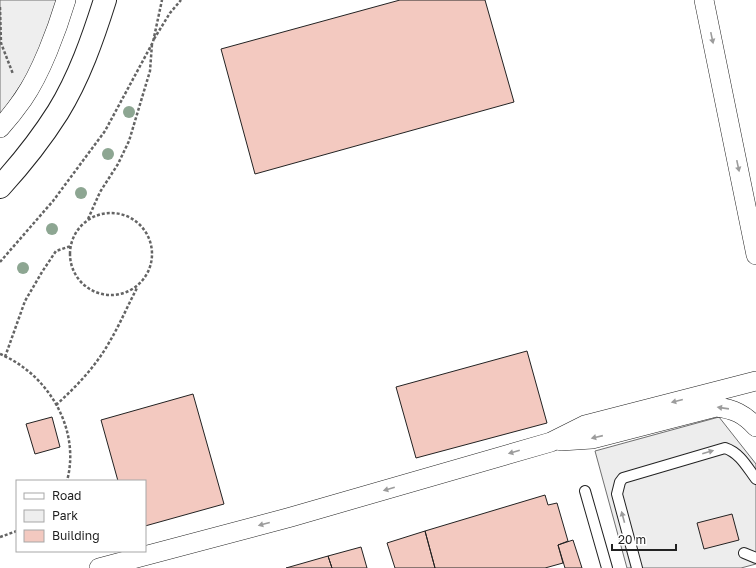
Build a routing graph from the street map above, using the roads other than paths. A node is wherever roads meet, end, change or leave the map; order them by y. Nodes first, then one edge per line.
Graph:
1 (66, 0) edge
2 (105, 0) edge
3 (704, 0) edge
4 (0, 128) edge
5 (0, 187) edge
6 (756, 255) edge
7 (756, 381) edge
8 (756, 427) edge
9 (551, 442) junction
10 (756, 479) edge
11 (585, 491) dead end
12 (744, 553) dead end
13 (756, 558) edge
14 (99, 568) edge
15 (607, 568) edge
16 (637, 568) edge

1 - 4 street
2 - 5 street
3 -> 6 street
7 -> 9 street
8 -> 9 street
9 -> 14 street
16 -> 10 lane
11 - 15 lane
12 - 13 lane

